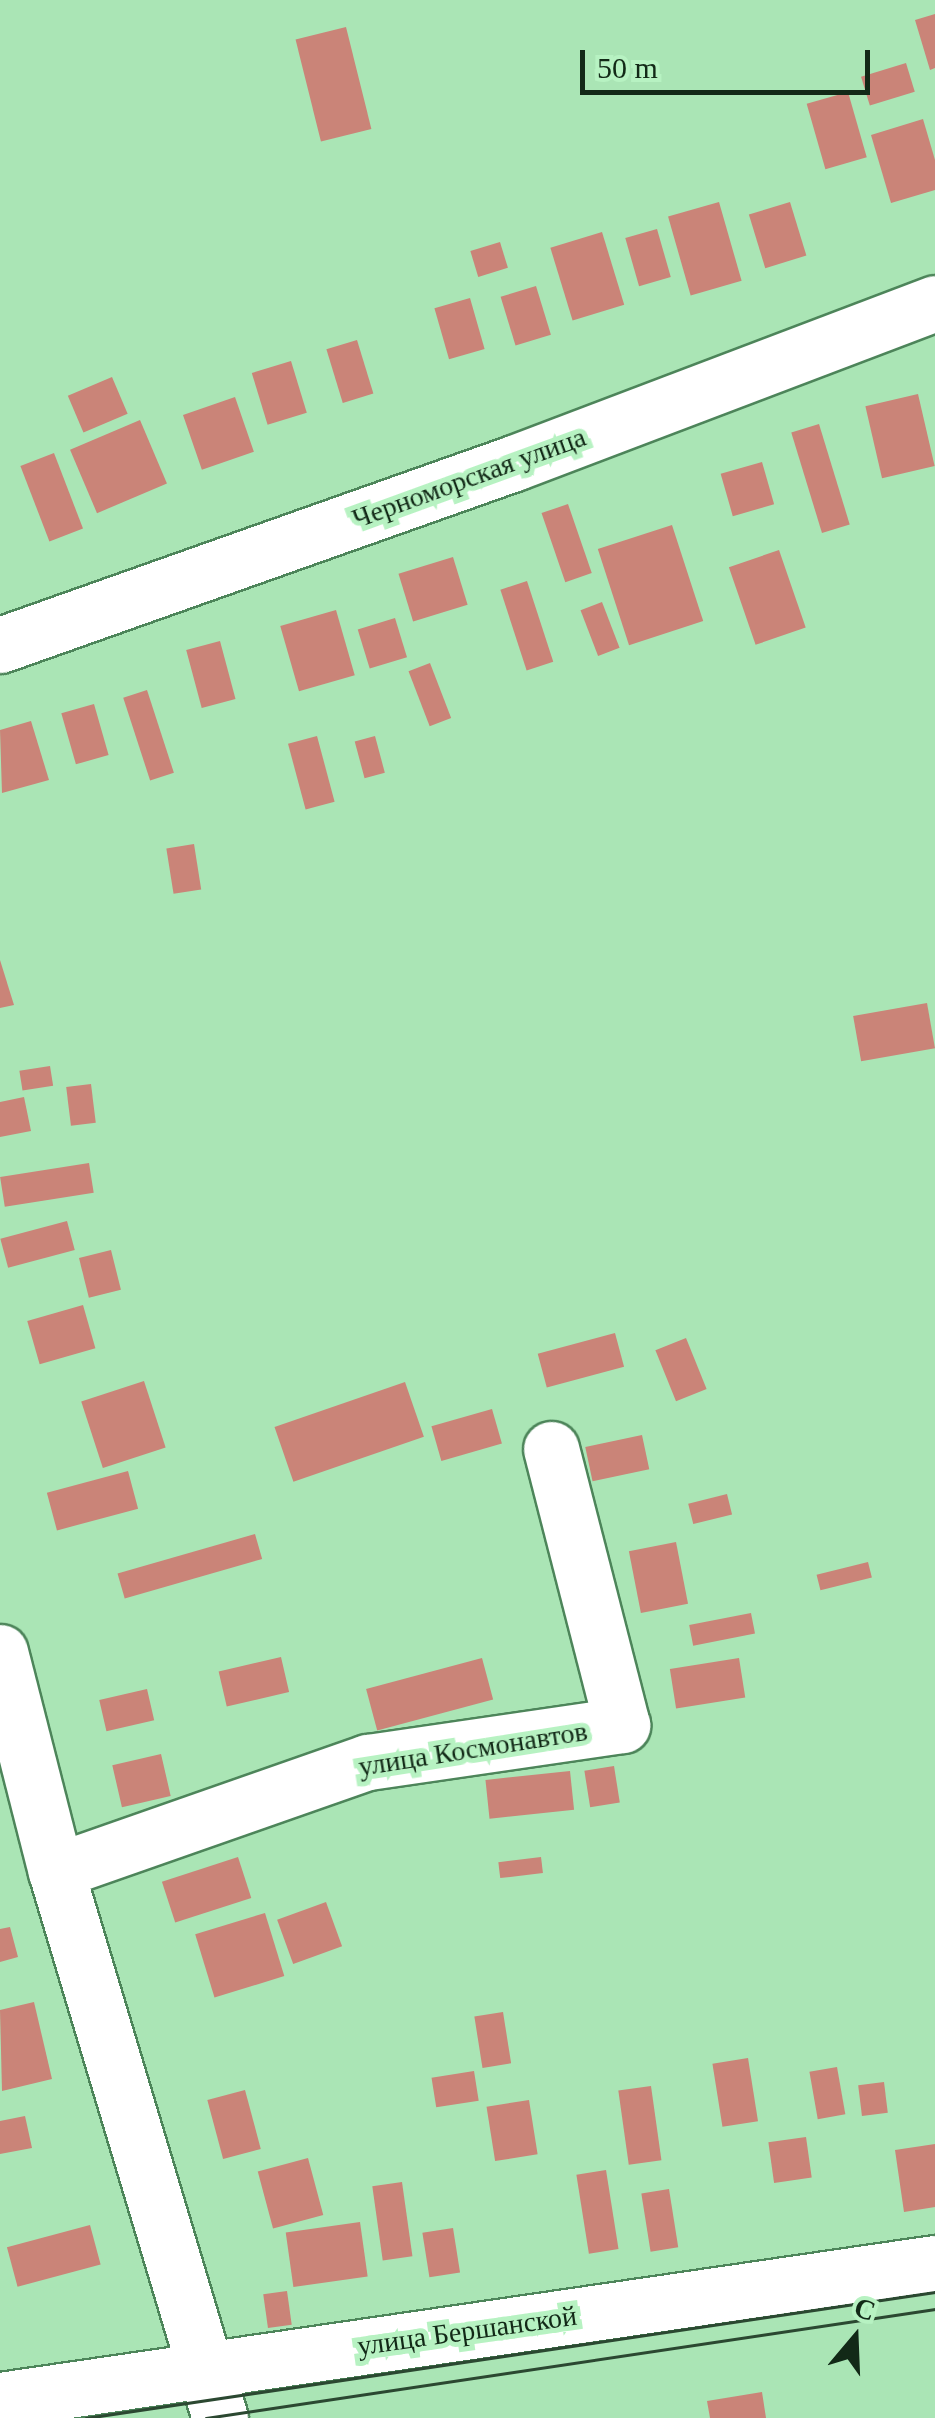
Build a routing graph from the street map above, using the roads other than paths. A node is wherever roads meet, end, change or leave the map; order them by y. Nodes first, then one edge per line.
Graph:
1 (935, 303) edge
2 (0, 646) edge
3 (550, 1449) dead end
4 (0, 1652) edge
5 (56, 1871) junction
6 (935, 2262) edge
7 (214, 2394) edge
8 (0, 2400) edge

1 - 2 street, Черноморская улица
3 - 5 street, улица Космонавтов
4 - 5 street
5 - 7 street
6 - 7 street, улица Бершанской
7 - 8 street, улица Бершанской

